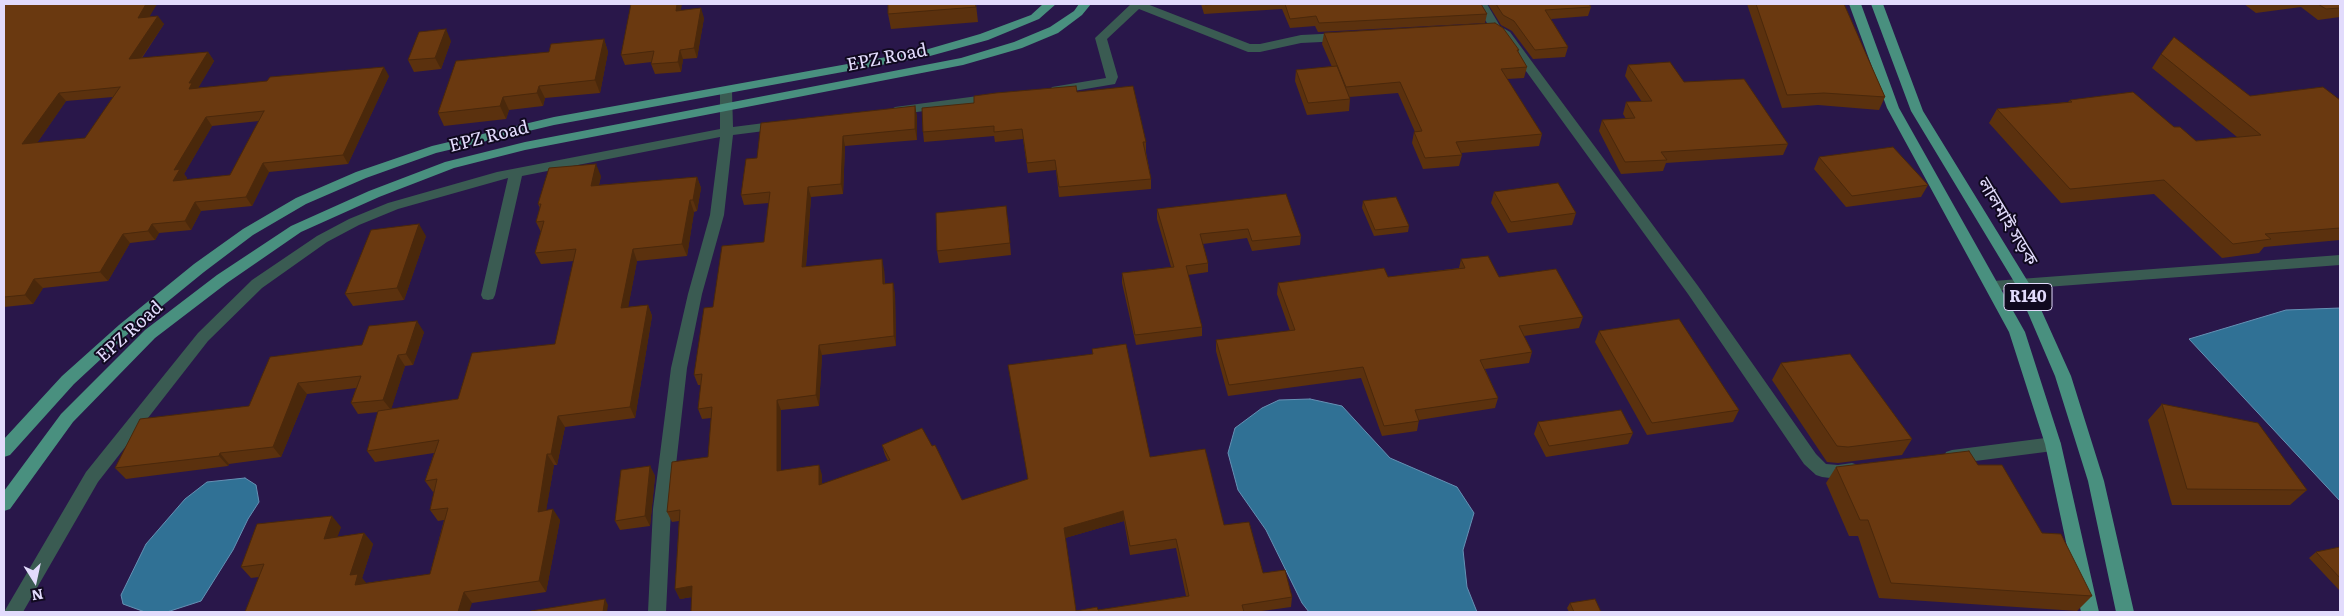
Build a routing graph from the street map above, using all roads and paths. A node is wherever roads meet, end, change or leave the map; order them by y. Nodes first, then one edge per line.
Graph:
1 (1050, 4) edge
2 (1085, 4) edge
3 (1137, 4) edge
4 (1482, 4) edge
5 (1855, 4) edge
6 (1877, 4) edge
7 (1359, 36) edge
8 (726, 91) junction
9 (1046, 91) edge
10 (1007, 96) edge
11 (728, 108) junction
12 (881, 112) edge
13 (795, 124) edge
14 (727, 132) junction
15 (516, 172) junction
16 (2340, 260) edge
17 (2023, 285) junction
18 (1993, 286) junction
19 (488, 295) dead end
20 (2053, 444) junction
21 (4, 450) edge
22 (1936, 459) edge
23 (1867, 468) edge
24 (4, 504) edge
25 (13, 612) edge
26 (657, 612) edge
27 (2090, 612) edge
28 (2125, 612) edge

1 - 8 main road, EPZ Road
2 - 11 main road, EPZ Road
3 - 7 street
3 - 9 street
4 - 23 street
5 - 18 main road, R140
6 - 17 main road, লালমাই সড়ক / R140
8 - 11 street
8 - 21 main road, EPZ Road
10 - 12 street
11 - 14 street
11 - 24 main road, EPZ Road
13 - 14 street
14 - 15 street
14 - 26 street
15 - 19 street
15 - 25 street
16 - 17 street
17 - 18 street
17 - 28 main road, লালমাই সড়ক / R140
18 - 20 main road, R140
20 - 22 street
20 - 27 main road, R140

